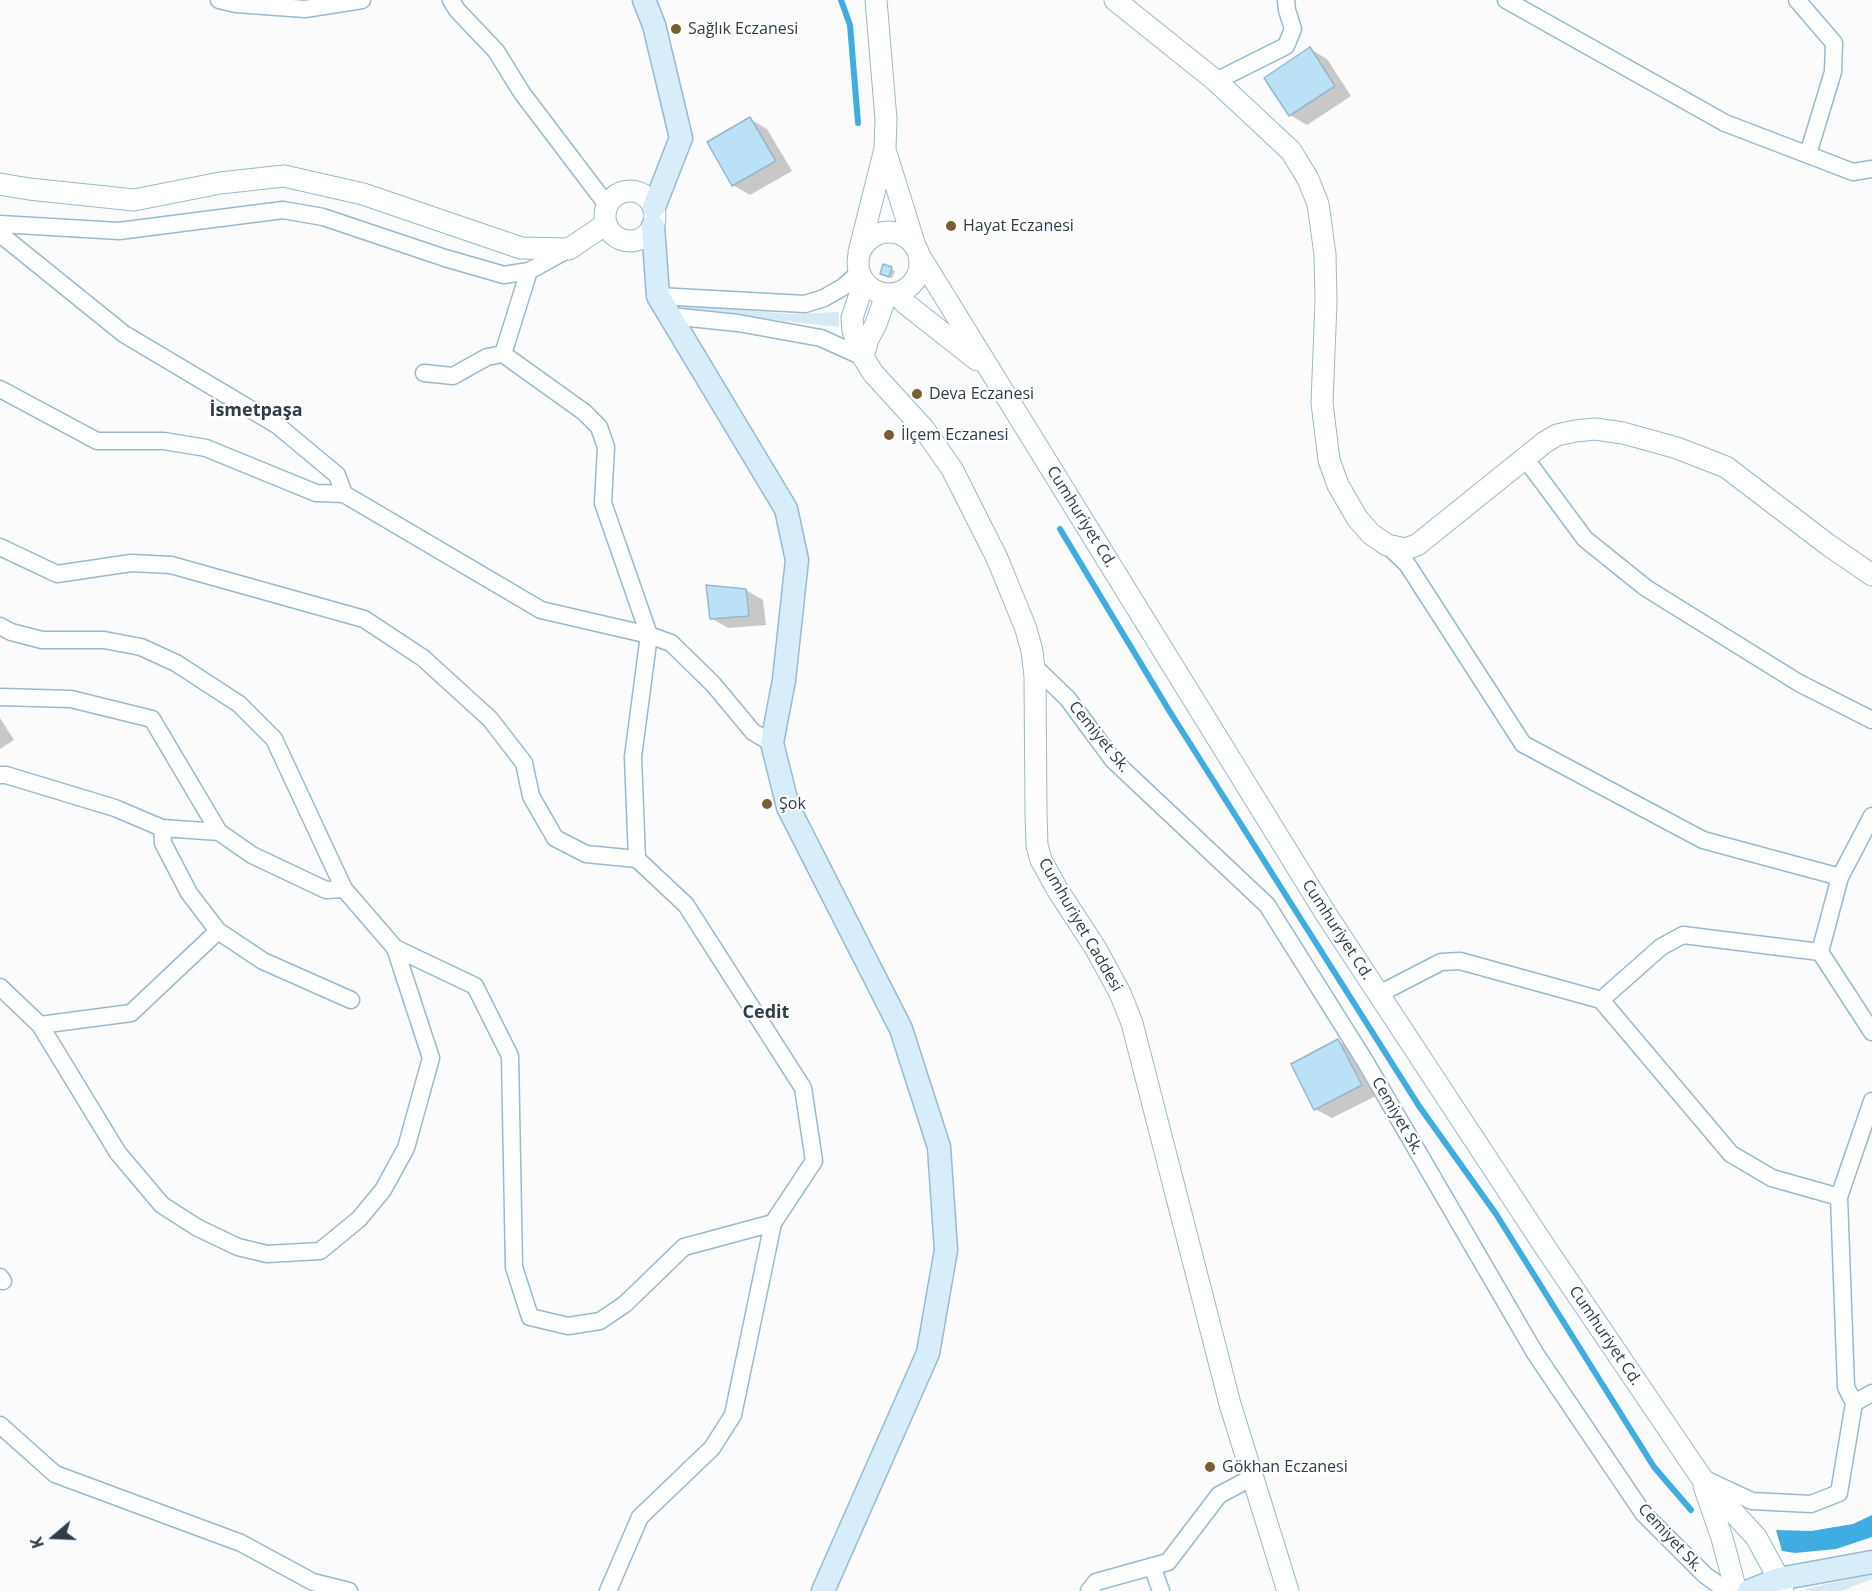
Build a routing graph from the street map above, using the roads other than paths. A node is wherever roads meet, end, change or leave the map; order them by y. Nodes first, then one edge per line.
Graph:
1 (219, 0) edge
2 (362, 0) edge
3 (451, 0) edge
4 (644, 0) edge
5 (876, 0) edge
6 (1115, 0) edge
7 (1286, 0) edge
8 (1506, 0) edge
9 (1797, 0) edge
10 (1216, 81) junction
11 (885, 149) junction
12 (1808, 154) junction
13 (1872, 169) edge
14 (0, 184) edge
15 (606, 214) junction
16 (653, 217) junction
17 (0, 224) edge
18 (0, 234) edge
19 (569, 249) junction
20 (917, 251) junction
21 (861, 269) junction
22 (529, 271) junction
23 (891, 294) junction
24 (658, 296) junction
25 (670, 316) junction
26 (503, 354) junction
27 (863, 357) junction
28 (991, 372) junction
29 (424, 373) dead end
30 (0, 389) edge
31 (1525, 458) junction
32 (344, 494) junction
33 (1387, 545) junction
34 (0, 547) edge
35 (1869, 568) edge
36 (0, 626) edge
37 (649, 635) junction
38 (1034, 666) junction
39 (0, 697) edge
40 (1872, 720) edge
41 (772, 743) junction
42 (0, 775) edge
43 (1872, 816) edge
44 (162, 828) junction
45 (219, 832) junction
46 (637, 859) junction
47 (1840, 877) junction
48 (344, 889) junction
49 (218, 931) junction
50 (395, 948) junction
51 (1820, 951) junction
52 (0, 987) edge
53 (1379, 994) junction
54 (351, 999) dead end
55 (1601, 1000) junction
56 (40, 1025) junction
57 (1872, 1032) edge
58 (1872, 1101) edge
59 (1839, 1197) junction
60 (773, 1223) junction
61 (1872, 1393) edge
62 (1854, 1403) junction
63 (0, 1425) edge
64 (1252, 1477) junction
65 (1701, 1477) junction
66 (1872, 1562) edge
67 (1152, 1566) junction
68 (1781, 1585) edge
69 (349, 1591) edge
70 (608, 1591) edge
71 (823, 1591) edge
72 (1089, 1591) edge
73 (1161, 1591) edge
74 (1288, 1591) edge
75 (1727, 1591) edge
76 (1736, 1591) edge
77 (1749, 1591) edge

1 - 2 street
3 - 15 street
4 - 16 main road
5 - 11 street, Cumhuriyet Caddesi
6 - 10 street
7 - 10 street
8 - 12 street
9 - 12 street
10 - 33 street
11 - 20 street, Cumhuriyet Caddesi
11 - 21 street, Cumhuriyet Caddesi
12 - 13 street
14 - 19 street
15 - 16 street
15 - 16 street
15 - 19 street
16 - 24 main road
17 - 22 street
18 - 32 street
19 - 22 street
20 - 21 street
20 - 23 street
20 - 28 street, Cumhuriyet Cd.
21 - 23 street
21 - 24 street
21 - 27 street, Cumhuriyet Caddesi
22 - 26 street
23 - 27 street
23 - 28 street
24 - 25 main road
25 - 27 street
25 - 41 main road
26 - 29 street
26 - 37 street
27 - 38 street, Cumhuriyet Caddesi
28 - 53 street, Cumhuriyet Cd.
30 - 32 street
31 - 33 street
31 - 35 street
31 - 40 street
32 - 37 street
33 - 47 street
34 - 46 street
36 - 48 street
37 - 41 street
37 - 46 street
38 - 64 street, Cumhuriyet Caddesi
38 - 75 street, Cemiyet Sk.
39 - 45 street
41 - 71 main road
42 - 44 street
43 - 47 street
44 - 45 street
44 - 49 street
45 - 48 street
46 - 60 street
47 - 51 street
48 - 50 street
49 - 54 street
49 - 56 street
50 - 56 street
50 - 60 street
51 - 55 street
51 - 57 street
52 - 56 street
53 - 55 street
53 - 65 street, Cumhuriyet Cd.
55 - 59 street
58 - 59 street
59 - 62 street
60 - 70 street
61 - 62 street
62 - 65 street
63 - 69 street
64 - 67 street
64 - 74 street, Cumhuriyet Caddesi
65 - 68 street
65 - 76 street
66 - 68 main road
67 - 72 street
67 - 73 street
68 - 77 main road

